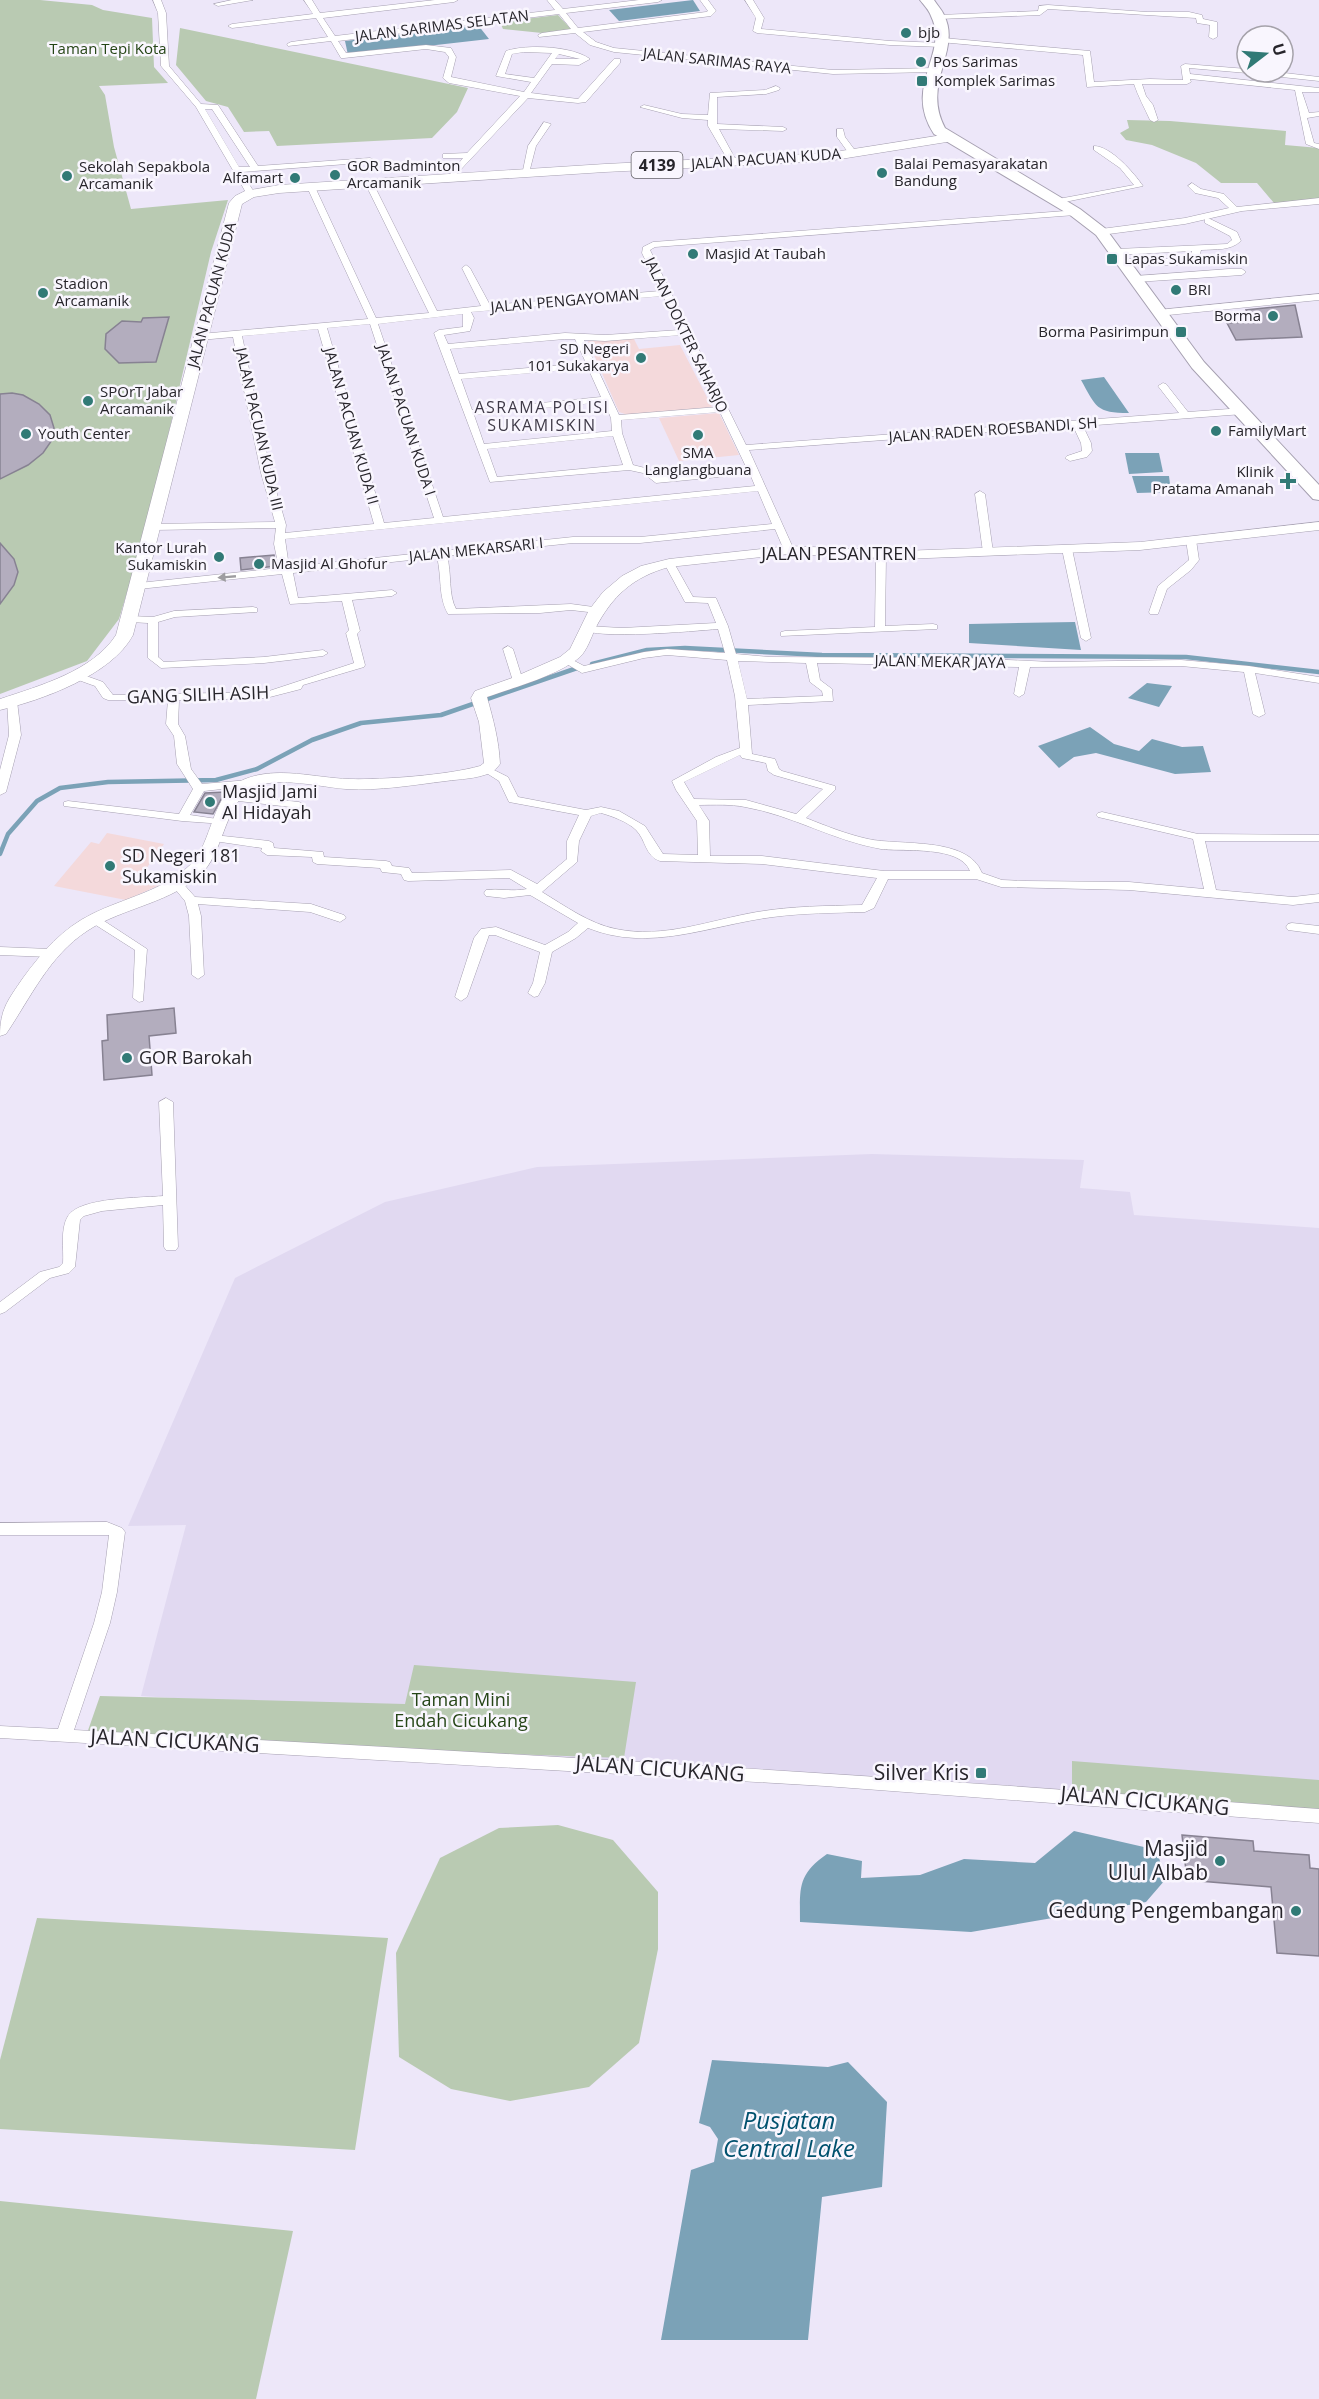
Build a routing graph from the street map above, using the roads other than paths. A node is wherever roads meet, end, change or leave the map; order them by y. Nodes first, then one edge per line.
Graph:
1 (157, 0) edge
2 (249, 0) edge
3 (308, 0) edge
4 (454, 0) edge
5 (551, 0) edge
6 (658, 0) edge
7 (704, 0) edge
8 (749, 0) edge
9 (927, 0) edge
10 (218, 4) dead end
11 (562, 12) junction
12 (318, 16) junction
13 (939, 17) junction
14 (807, 23) dead end
15 (232, 27) dead end
16 (577, 31) junction
17 (542, 35) dead end
18 (804, 36) junction
19 (1213, 37) dead end
20 (334, 39) junction
21 (942, 42) junction
22 (291, 44) dead end
23 (556, 52) junction
24 (549, 61) junction
25 (617, 61) dead end
26 (807, 70) junction
27 (918, 70) junction
28 (936, 70) junction
29 (1235, 70) edge
30 (1187, 76) junction
31 (1295, 76) edge
32 (1319, 79) edge
33 (534, 80) junction
34 (1138, 83) junction
35 (1299, 87) junction
36 (776, 88) dead end
37 (1319, 90) edge
38 (526, 95) junction
39 (200, 106) junction
40 (644, 107) dead end
41 (1305, 114) junction
42 (1319, 114) edge
43 (1154, 120) dead end
44 (711, 122) junction
45 (548, 124) dead end
46 (783, 129) dead end
47 (840, 130) dead end
48 (944, 134) junction
49 (1319, 147) edge
50 (1097, 148) dead end
51 (858, 152) junction
52 (469, 155) junction
53 (446, 156) dead end
54 (370, 160) dead end
55 (732, 162) junction
56 (256, 169) junction
57 (238, 170) junction
58 (525, 173) junction
59 (450, 179) junction
60 (369, 183) junction
61 (1192, 186) dead end
62 (311, 187) junction
63 (251, 194) junction
64 (1319, 201) edge
65 (1058, 202) junction
66 (1234, 209) junction
67 (1075, 212) junction
68 (1208, 221) dead end
69 (1101, 232) junction
70 (1197, 248) junction
71 (1121, 257) junction
72 (466, 268) dead end
73 (1242, 272) dead end
74 (1136, 279) junction
75 (664, 293) junction
76 (1319, 297) edge
77 (487, 308) junction
78 (466, 310) junction
79 (434, 314) junction
80 (1158, 314) junction
81 (373, 321) junction
82 (322, 326) junction
83 (684, 332) junction
84 (237, 333) junction
85 (200, 337) junction
86 (579, 338) junction
87 (444, 347) junction
88 (591, 365) junction
89 (455, 377) junction
90 (1163, 386) dead end
91 (605, 399) junction
92 (723, 409) junction
93 (1243, 411) junction
94 (467, 412) junction
95 (1186, 416) junction
96 (616, 418) junction
97 (1077, 424) junction
98 (617, 433) junction
99 (480, 447) junction
100 (743, 448) junction
101 (1070, 458) dead end
102 (629, 467) junction
103 (754, 471) junction
104 (760, 488) junction
105 (1316, 488) edge
106 (980, 494) dead end
107 (439, 519) junction
108 (380, 526) junction
109 (778, 526) junction
110 (1319, 526) edge
111 (153, 527) junction
112 (281, 531) junction
113 (1191, 540) junction
114 (1067, 549) junction
115 (789, 550) junction
116 (988, 552) junction
117 (441, 554) junction
118 (880, 554) junction
119 (669, 563) junction
120 (286, 571) junction
121 (145, 585) junction
122 (392, 593) dead end
123 (346, 598) junction
124 (253, 610) dead end
125 (597, 610) junction
126 (1154, 612) dead end
127 (130, 619) junction
128 (153, 620) junction
129 (723, 626) junction
130 (933, 627) dead end
131 (588, 629) junction
132 (880, 629) junction
133 (785, 634) dead end
134 (1086, 638) dead end
135 (508, 649) dead end
136 (323, 653) dead end
137 (732, 654) junction
138 (811, 660) junction
139 (1025, 664) junction
140 (573, 665) junction
141 (1249, 669) junction
142 (74, 675) junction
143 (1319, 680) edge
144 (518, 681) junction
145 (229, 694) junction
146 (1019, 694) dead end
147 (174, 697) junction
148 (741, 702) junction
149 (6, 703) edge
150 (226, 707) dead end
151 (1259, 714) dead end
152 (747, 749) junction
153 (486, 770) junction
154 (195, 782) junction
155 (249, 783) junction
156 (0, 792) edge
157 (234, 798) junction
158 (693, 802) junction
159 (68, 804) dead end
160 (298, 805) dead end
161 (586, 813) junction
162 (1102, 814) dead end
163 (183, 818) junction
164 (798, 819) junction
165 (217, 830) junction
166 (1198, 837) junction
167 (1319, 838) edge
168 (704, 859) junction
169 (884, 875) junction
170 (977, 875) junction
171 (176, 883) junction
172 (535, 891) junction
173 (490, 893) dead end
174 (1211, 894) junction
175 (1319, 898) edge
176 (191, 900) junction
177 (340, 918) dead end
178 (95, 919) junction
179 (587, 922) junction
180 (1292, 927) dead end
181 (1319, 930) edge
182 (546, 950) junction
183 (0, 951) edge
184 (50, 953) junction
185 (198, 975) dead end
186 (534, 993) dead end
187 (139, 998) dead end
188 (461, 998) dead end
189 (6, 1011) edge
190 (0, 1030) edge
191 (166, 1102) dead end
192 (168, 1200) junction
193 (171, 1247) dead end
194 (0, 1309) edge
195 (0, 1528) edge
196 (0, 1732) edge
197 (64, 1735) junction
198 (1319, 1816) edge

1 - 39 street
2 - 10 street
3 - 12 street, JALAN SARIMAS SELATAN
4 - 12 street
5 - 11 street, JALAN SARIMAS RAYA
6 - 11 street, JALAN SARIMAS SELATAN
7 - 16 street
8 - 18 street
9 - 13 highway
11 - 16 street, JALAN SARIMAS RAYA
11 - 20 street, JALAN SARIMAS SELATAN
12 - 15 street
12 - 20 street, JALAN SARIMAS SELATAN
13 - 19 street
13 - 21 highway
14 - 18 street
16 - 17 street
16 - 26 street, JALAN SARIMAS RAYA
18 - 21 street
20 - 22 street
20 - 38 street
21 - 28 highway
21 - 34 street
23 - 24 street
23 - 24 street
23 - 33 street
24 - 33 street
25 - 38 street
26 - 27 street
26 - 27 street, JALAN SARIMAS RAYA
27 - 28 street
28 - 48 highway
29 - 30 street
30 - 34 street
30 - 35 street
31 - 32 street
33 - 38 street
34 - 43 street
35 - 37 street
35 - 41 street
36 - 44 street
38 - 52 street
39 - 56 street
39 - 57 street
40 - 44 street
41 - 42 street
41 - 49 street
44 - 46 street
44 - 55 street
45 - 58 street
47 - 51 street
48 - 51 main road, JALAN PACUAN KUDA / 4139
48 - 65 highway
50 - 65 street
51 - 55 main road, JALAN PACUAN KUDA / 4139
52 - 53 street
52 - 59 street
54 - 56 street
55 - 58 main road, JALAN PACUAN KUDA / 4139
56 - 57 street
57 - 63 street
58 - 59 main road, JALAN PACUAN KUDA / 4139
59 - 60 main road, JALAN PACUAN KUDA / 4139
60 - 62 main road, JALAN PACUAN KUDA / 4139
60 - 79 street
61 - 66 street
62 - 63 main road, JALAN PACUAN KUDA / 4139
62 - 81 street, JALAN PACUAN KUDA I
63 - 85 main road, JALAN PACUAN KUDA
64 - 66 street
65 - 67 highway
66 - 69 street
67 - 69 highway
67 - 75 street, JALAN DOKTER SAHARJO
68 - 70 street
69 - 71 highway
70 - 71 street
70 - 71 street
71 - 74 highway
72 - 77 street
73 - 74 street
74 - 80 highway
75 - 77 street, JALAN PENGAYOMAN
75 - 83 street, JALAN DOKTER SAHARJO
76 - 80 street
77 - 78 street, JALAN PENGAYOMAN
78 - 79 street, JALAN PENGAYOMAN
78 - 87 street
79 - 81 street, JALAN PACUAN KUDA I
80 - 93 highway
81 - 82 street, JALAN PACUAN KUDA II
81 - 107 street, JALAN PACUAN KUDA I
82 - 84 street, JALAN PACUAN KUDA II
82 - 108 street, JALAN PACUAN KUDA II
83 - 86 street
83 - 92 street, JALAN DOKTER SAHARJO
84 - 85 street, JALAN PACUAN KUDA II
84 - 112 street, JALAN PACUAN KUDA III
85 - 111 main road, JALAN PACUAN KUDA
86 - 87 street
86 - 88 street
87 - 89 street
88 - 89 street
88 - 91 street
89 - 94 street
90 - 95 street
91 - 94 street
91 - 96 street
92 - 96 street
92 - 100 street, JALAN DOKTER SAHARJO
93 - 95 street, JALAN RADEN ROESBANDI, SH
93 - 105 highway
94 - 99 street
95 - 97 street, JALAN RADEN ROESBANDI, SH
96 - 98 street
97 - 100 street, JALAN RADEN ROESBANDI, SH
97 - 101 street
98 - 99 street
98 - 102 street
99 - 102 street
100 - 103 street, JALAN DOKTER SAHARJO
102 - 103 street
103 - 104 street, JALAN DOKTER SAHARJO
104 - 107 street
104 - 109 street, JALAN DOKTER SAHARJO
106 - 116 street
107 - 108 street
108 - 112 street
109 - 115 street, JALAN DOKTER SAHARJO
109 - 117 street, JALAN MEKARSARI I
110 - 113 street, JALAN PESANTREN
111 - 112 street, JALAN PACUAN KUDA III
111 - 121 main road, JALAN PACUAN KUDA
112 - 120 street, JALAN PACUAN KUDA III
113 - 114 street, JALAN PESANTREN
113 - 126 street
114 - 116 street, JALAN PESANTREN
114 - 134 street
115 - 118 street, JALAN PESANTREN
115 - 119 street, JALAN PESANTREN
116 - 118 street, JALAN PESANTREN
117 - 120 street, JALAN MEKARSARI I
117 - 125 street
118 - 132 street
119 - 125 street, JALAN PESANTREN
119 - 129 street
120 -> 121 street, JALAN MEKARSARI I
120 - 123 street, JALAN PACUAN KUDA III
121 - 127 main road, JALAN PACUAN KUDA
122 - 123 street
123 - 145 street, GANG SILIH ASIH
124 - 128 street
125 - 131 street, JALAN PESANTREN
127 - 128 street
127 - 142 main road, JALAN PACUAN KUDA
128 - 136 street
129 - 131 street
129 - 137 street
130 - 132 street
131 - 140 street, JALAN PESANTREN
132 - 133 street
135 - 144 street
137 - 138 street, JALAN MEKAR JAYA
137 - 140 street, JALAN MEKAR JAYA
137 - 148 street
138 - 139 street, JALAN MEKAR JAYA
138 - 148 street
139 - 141 street, JALAN MEKAR JAYA
139 - 146 street
140 - 144 street, JALAN PESANTREN
141 - 143 street, JALAN MEKAR JAYA
141 - 151 street
142 - 147 street, GANG SILIH ASIH
142 - 149 main road, JALAN PACUAN KUDA
144 - 153 street, JALAN PESANTREN
145 - 147 street, GANG SILIH ASIH
145 - 150 street
147 - 154 street
148 - 152 street
149 - 156 street
152 - 158 street
152 - 164 street
153 - 155 street
153 - 161 street
154 - 155 street
154 - 163 street
155 - 157 street
157 - 160 street
157 - 165 street
158 - 164 street
158 - 168 street
159 - 163 street
161 - 168 street
161 - 172 street
162 - 166 street
163 - 165 street
164 - 170 street
165 - 171 street
165 - 172 street
166 - 167 street
166 - 174 street
168 - 169 street
169 - 170 street
169 - 179 street
170 - 174 street
171 - 176 street
171 - 178 street
172 - 173 street
172 - 179 street
174 - 175 street
176 - 177 street
176 - 185 street
178 - 184 street
178 - 187 street
179 - 182 street
180 - 181 street
182 - 186 street
182 - 188 street
183 - 184 street
184 - 189 street
189 - 190 street
191 - 192 street
192 - 193 street
192 - 194 street
195 - 197 street
196 - 197 street, JALAN CICUKANG
197 - 198 street, JALAN CICUKANG

